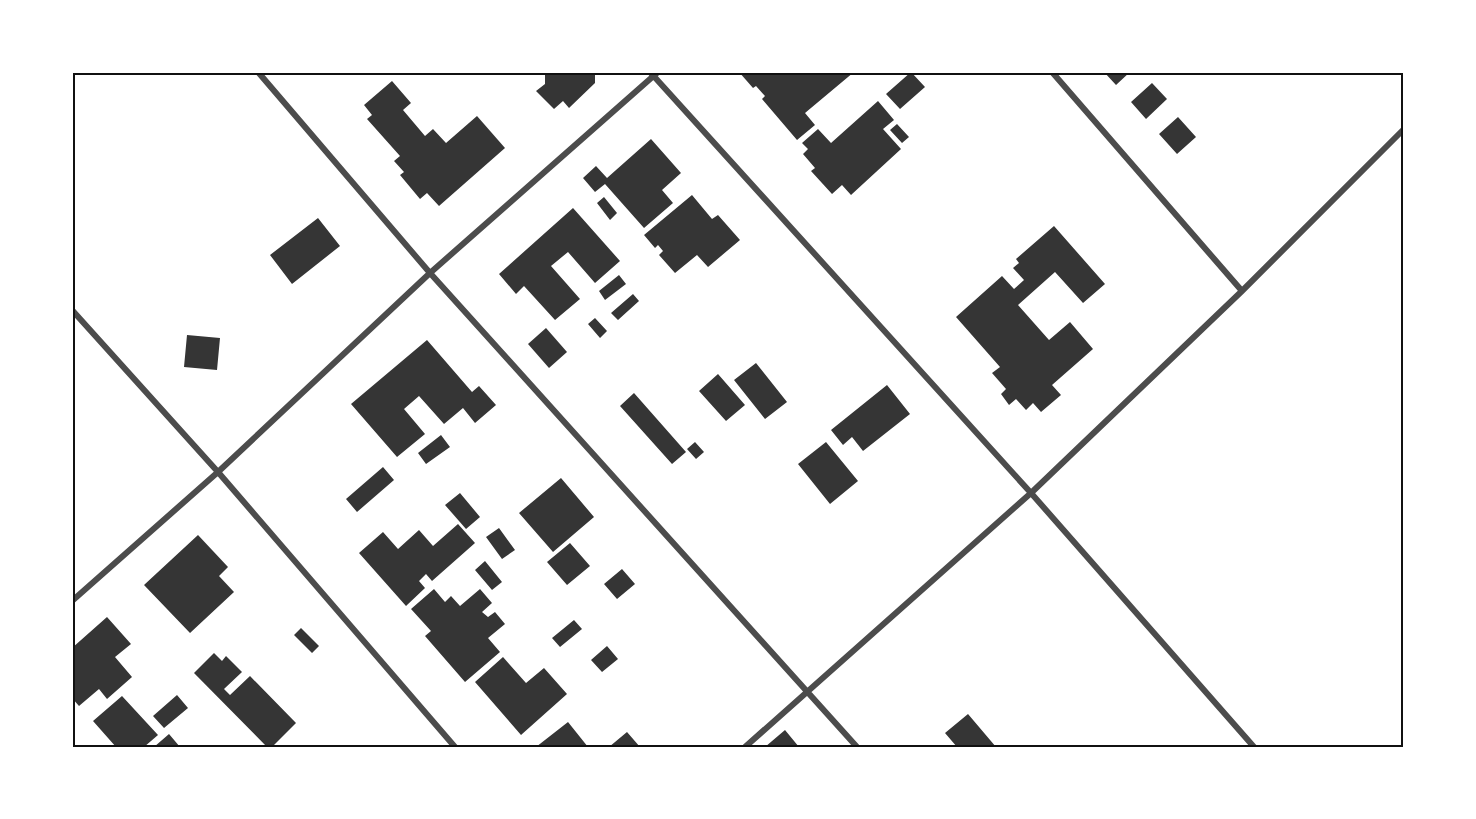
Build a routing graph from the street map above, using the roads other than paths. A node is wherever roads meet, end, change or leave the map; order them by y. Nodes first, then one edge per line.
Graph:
1 (258, 72) edge
2 (1052, 72) edge
3 (654, 73) edge
4 (1404, 129) edge
5 (430, 273) junction
6 (1242, 291) junction
7 (72, 310) edge
8 (218, 472) junction
9 (1031, 493) junction
10 (72, 601) edge
11 (808, 691) junction
12 (455, 747) edge
13 (745, 747) edge
14 (857, 747) edge
15 (1254, 747) edge

1 - 5 street
2 - 6 street
3 - 5 street
3 - 9 street
4 - 6 street
5 - 8 street
5 - 11 street
6 - 9 street
7 - 8 street
8 - 10 street
8 - 12 street
9 - 11 street
9 - 15 street
11 - 13 street
11 - 14 street

